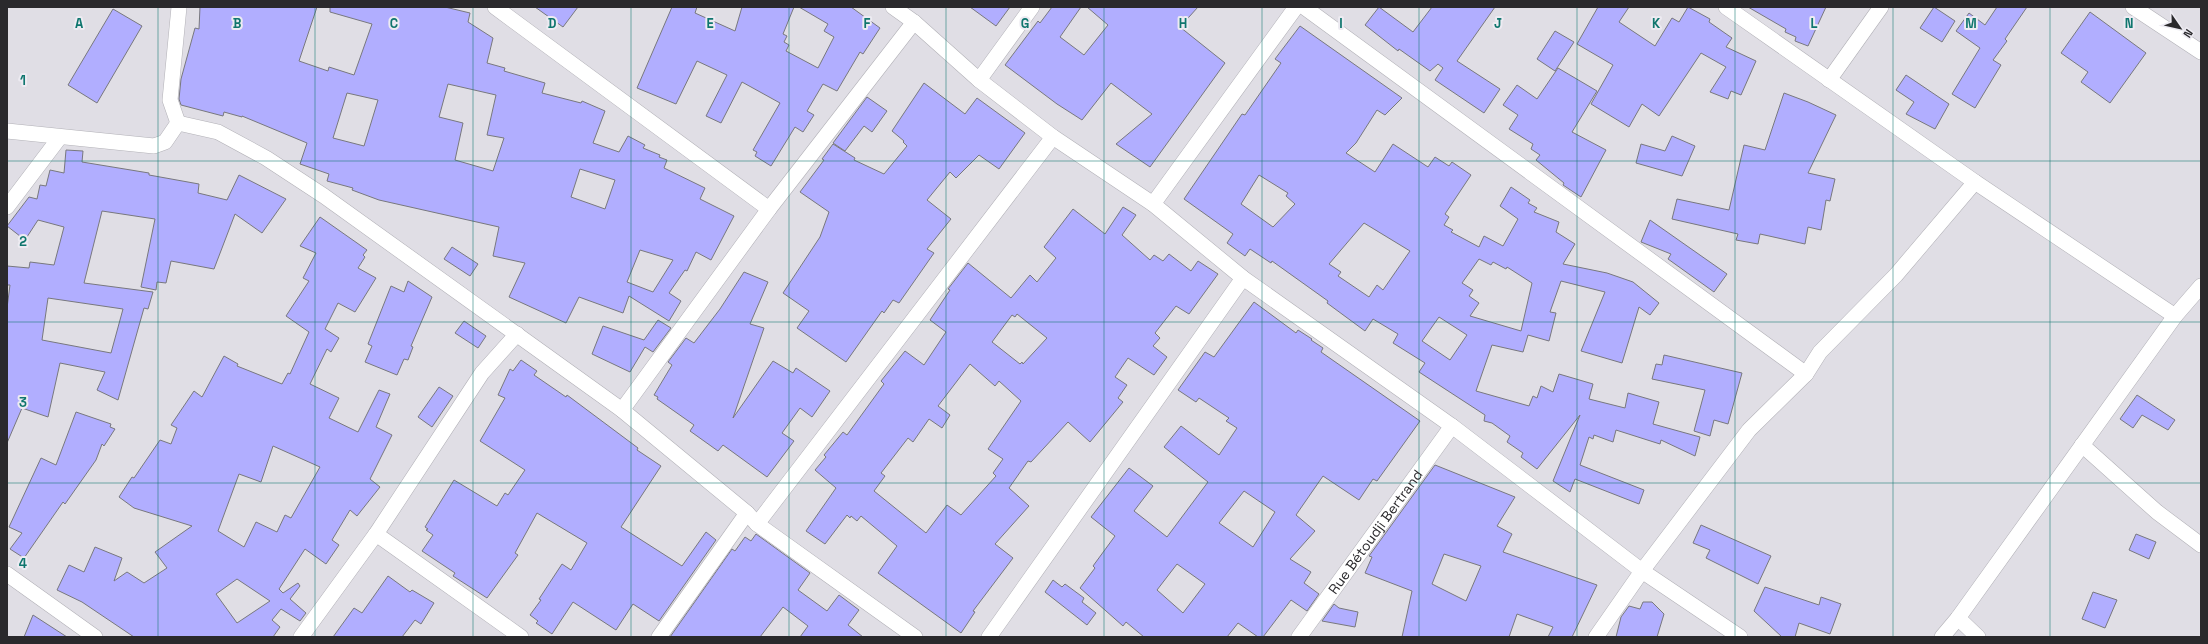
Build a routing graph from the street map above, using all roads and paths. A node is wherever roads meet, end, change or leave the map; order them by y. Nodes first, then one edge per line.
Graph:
1 (179, 7) edge
2 (495, 7) edge
3 (892, 7) edge
4 (1032, 7) edge
5 (1296, 7) edge
6 (1304, 7) edge
7 (1726, 7) edge
8 (1881, 7) edge
9 (2132, 7) edge
10 (914, 22) junction
11 (2201, 52) edge
12 (979, 80) junction
13 (1829, 80) junction
14 (178, 123) junction
15 (7, 131) edge
16 (60, 137) junction
17 (1054, 137) junction
18 (1975, 182) junction
19 (1153, 204) junction
20 (7, 207) edge
21 (769, 209) junction
22 (1243, 278) junction
23 (2201, 286) edge
24 (2175, 316) junction
25 (517, 334) junction
26 (1806, 374) junction
27 (622, 410) junction
28 (1452, 426) junction
29 (2082, 445) junction
30 (752, 519) junction
31 (376, 534) junction
32 (2201, 545) edge
33 (1642, 571) junction
34 (7, 574) edge
35 (1958, 618) junction
36 (95, 637) edge
37 (301, 637) edge
38 (520, 637) edge
39 (659, 637) edge
40 (915, 637) edge
41 (989, 637) edge
42 (1298, 637) edge
43 (1596, 637) edge
44 (1740, 637) edge
45 (1942, 637) edge
46 (1978, 637) edge

1 - 14 street
2 - 21 street
3 - 10 street
4 - 12 street
5 - 19 street
6 - 26 street
7 - 13 street
8 - 13 street
9 - 11 street
10 - 12 street
10 - 21 street
12 - 17 street
13 - 18 street
14 - 16 street
14 - 25 street
15 - 16 street
16 - 20 street
17 - 19 street
17 - 30 street
18 - 24 street
18 - 26 street
19 - 22 street
21 - 27 street
22 - 28 street
22 - 41 street
23 - 24 street
24 - 29 street
25 - 27 street
25 - 31 street
26 - 33 street
27 - 30 street
28 - 33 street
28 - 42 street, Rue Bétoudji Bertrand
29 - 32 street
29 - 35 street
30 - 39 street
30 - 40 street
31 - 37 street
31 - 38 street
33 - 43 street
33 - 44 street
34 - 36 street
35 - 45 street
35 - 46 street

